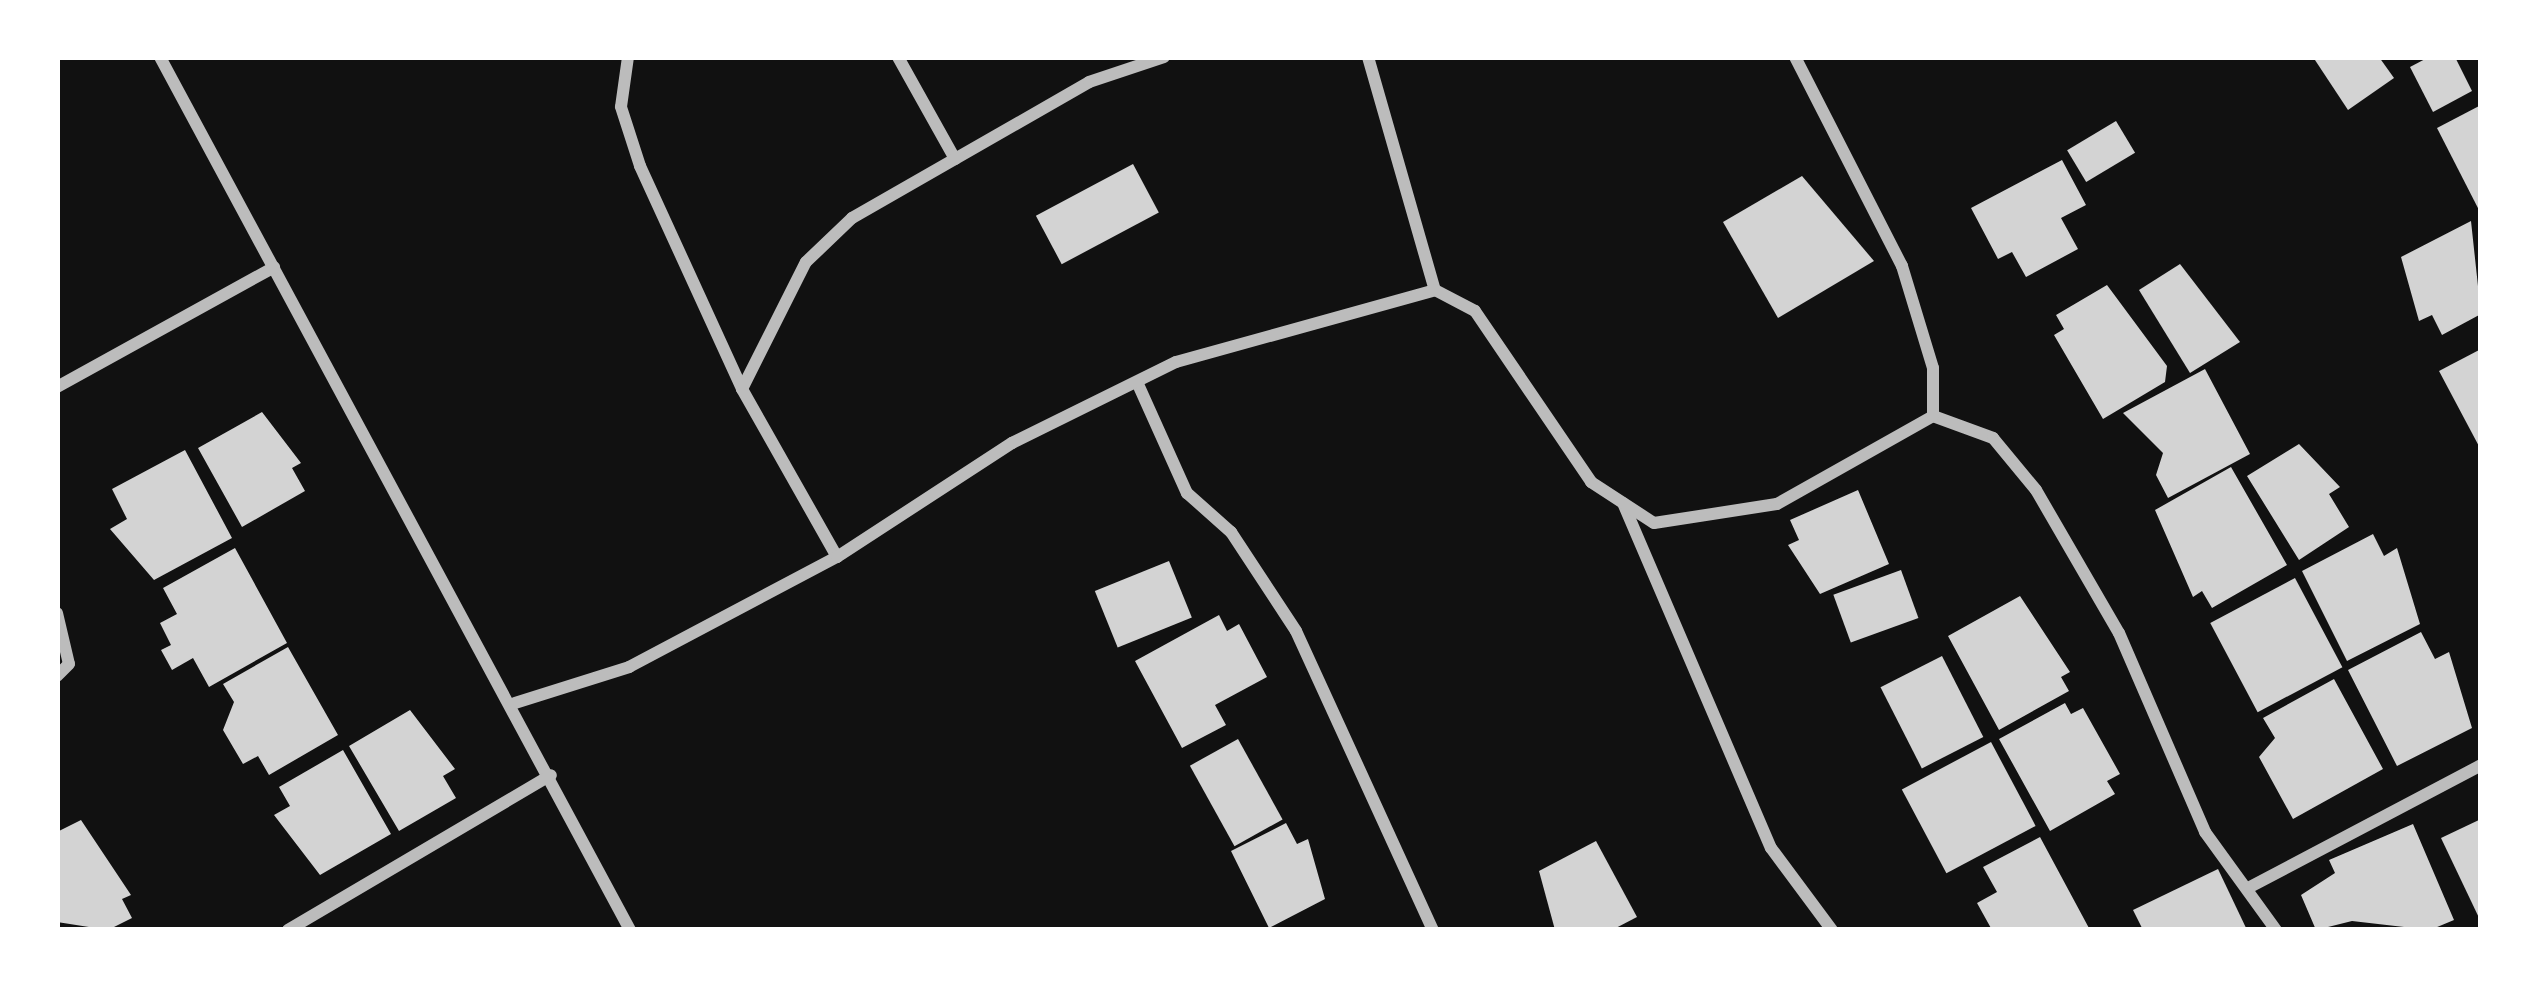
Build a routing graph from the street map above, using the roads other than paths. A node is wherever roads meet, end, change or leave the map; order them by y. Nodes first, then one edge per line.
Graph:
1 (160, 57) edge
2 (628, 57) edge
3 (898, 57) edge
4 (1164, 57) edge
5 (1368, 57) edge
6 (1795, 57) edge
7 (955, 159) junction
8 (274, 267) junction
9 (1435, 290) junction
10 (1137, 382) junction
11 (57, 387) edge
12 (742, 388) junction
13 (1933, 416) junction
14 (1622, 503) junction
15 (837, 556) junction
16 (57, 613) edge
17 (57, 676) edge
18 (515, 703) junction
19 (2481, 765) edge
20 (551, 776) junction
21 (2248, 888) junction
22 (288, 930) edge
23 (630, 930) edge
24 (1433, 930) edge
25 (1832, 930) edge
26 (2276, 930) edge

1 - 8 street
2 - 12 street
3 - 7 street
4 - 7 street
5 - 9 street
6 - 13 street
7 - 12 street
8 - 11 street
8 - 18 street
9 - 10 street
9 - 14 street
10 - 15 street
10 - 24 street
12 - 15 street
13 - 14 street
13 - 21 street
14 - 25 street
15 - 18 street
16 - 17 street
18 - 20 street
19 - 21 street
20 - 22 street
20 - 23 street
21 - 26 street

